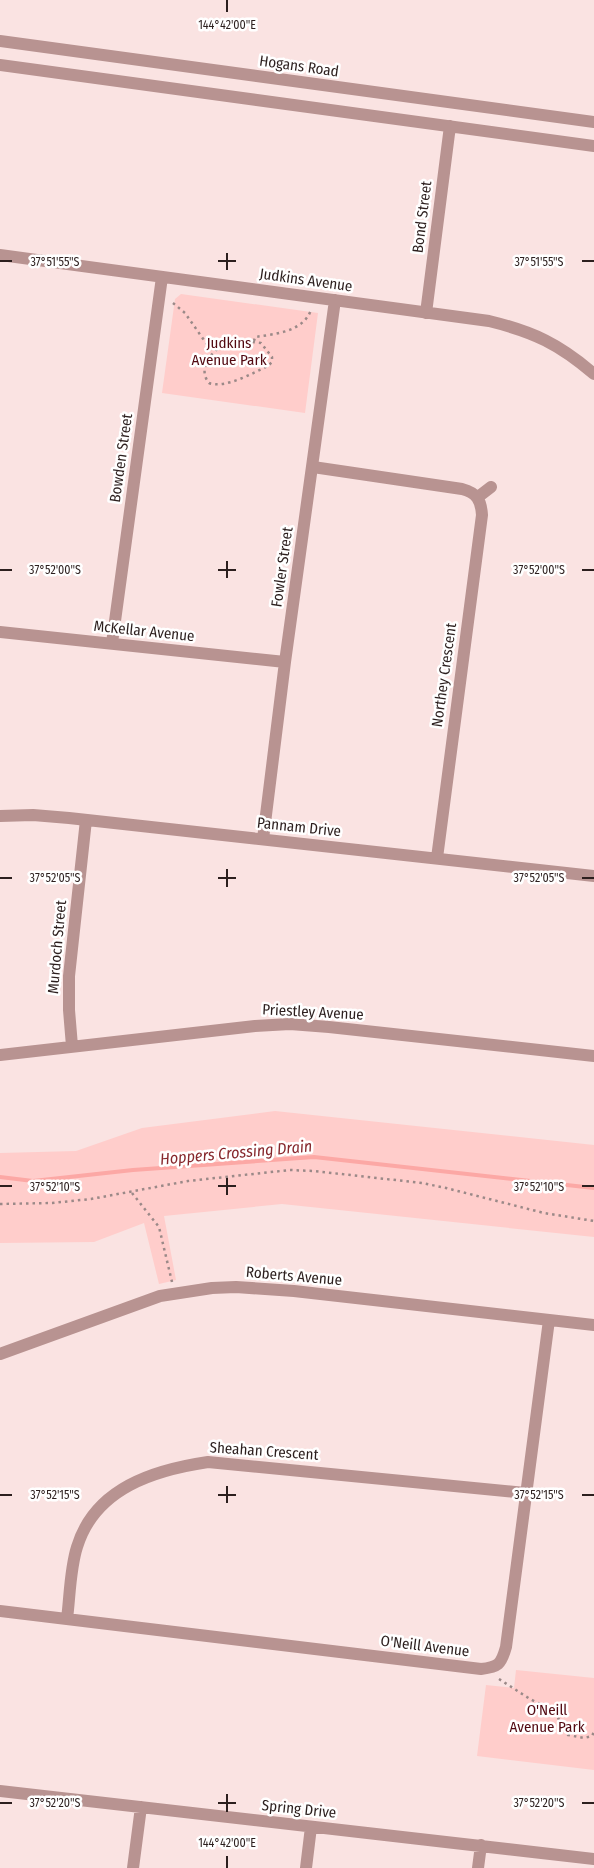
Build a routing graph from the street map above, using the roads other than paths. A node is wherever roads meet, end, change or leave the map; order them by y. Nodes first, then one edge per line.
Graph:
1 (0, 41) edge
2 (0, 65) edge
3 (594, 122) edge
4 (450, 126) junction
5 (594, 146) edge
6 (0, 255) edge
7 (162, 277) junction
8 (335, 300) junction
9 (426, 313) junction
10 (594, 374) edge
11 (313, 467) junction
12 (492, 486) dead end
13 (478, 497) junction
14 (0, 632) edge
15 (112, 644) junction
16 (285, 662) junction
17 (0, 816) edge
18 (86, 820) junction
19 (263, 839) junction
20 (436, 858) junction
21 (594, 876) edge
22 (72, 1046) junction
23 (0, 1055) edge
24 (594, 1056) edge
25 (549, 1320) junction
26 (594, 1325) edge
27 (0, 1354) edge
28 (525, 1493) junction
29 (0, 1612) edge
30 (67, 1619) junction
31 (0, 1791) edge
32 (141, 1807) junction
33 (311, 1826) junction
34 (481, 1845) junction
35 (594, 1860) edge
36 (133, 1868) edge
37 (306, 1868) edge
38 (478, 1868) edge

1 - 3 street, Hogans Road
2 - 4 street
4 - 5 street
4 - 9 street, Bond Street
6 - 7 street, Judkins Avenue
7 - 8 street, Judkins Avenue
7 - 15 street, Bowden Street
8 - 9 street, Judkins Avenue
8 - 11 street, Fowler Street
9 - 10 street, Judkins Avenue
11 - 13 street
11 - 16 street, Fowler Street
12 - 13 street
13 - 20 street, Northey Crescent
14 - 15 street, McKellar Avenue
15 - 16 street, McKellar Avenue
16 - 19 street, Fowler Street
17 - 18 street, Pannam Drive
18 - 19 street, Pannam Drive
18 - 22 street, Murdoch Street
19 - 20 street, Pannam Drive
20 - 21 street, Pannam Drive
22 - 23 street, Priestley Avenue
22 - 24 street, Priestley Avenue
25 - 26 street, Roberts Avenue
25 - 27 street, Roberts Avenue
25 - 28 street, O'Neill Avenue
28 - 30 street, Sheahan Crescent
28 - 30 street, O'Neill Avenue
29 - 30 street, O'Neill Avenue
31 - 32 street, Spring Drive
32 - 33 street, Spring Drive
32 - 36 street
33 - 34 street, Spring Drive
33 - 37 street
34 - 35 street, Spring Drive
34 - 38 street

